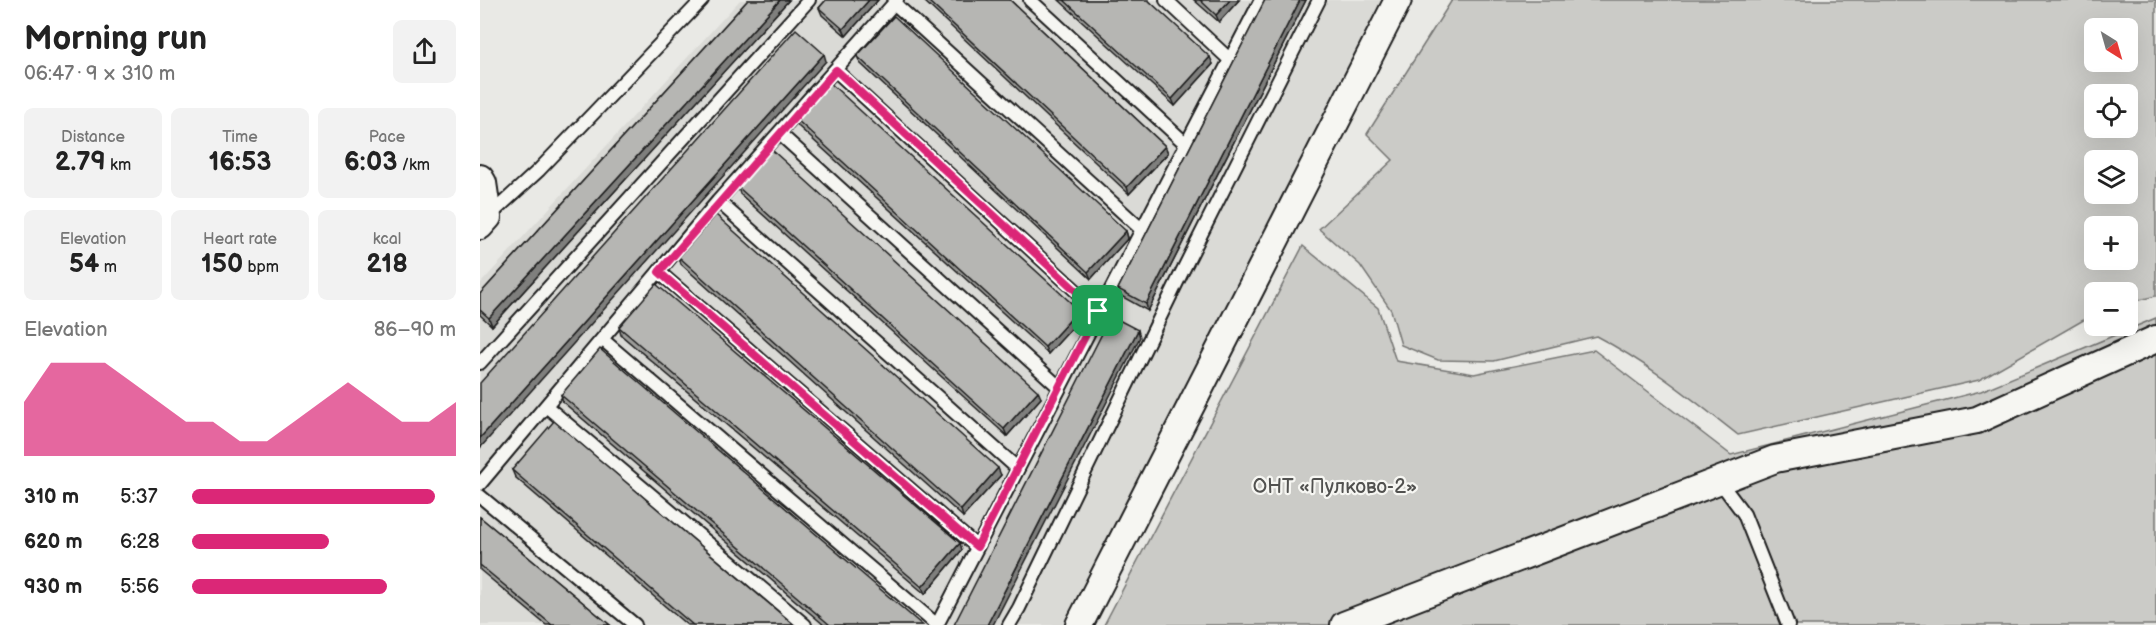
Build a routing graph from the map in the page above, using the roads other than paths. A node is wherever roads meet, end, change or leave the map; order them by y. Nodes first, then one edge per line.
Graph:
1 (702, 0) edge
2 (809, 0) edge
3 (1030, 0) edge
4 (1166, 0) edge
5 (1261, 0) edge
6 (1319, 0) edge
7 (1398, 0) edge
8 (895, 1) edge
9 (1230, 60) junction
10 (836, 70) junction
11 (779, 133) junction
12 (1186, 144) junction
13 (480, 178) edge
14 (718, 201) junction
15 (484, 222) edge
16 (1141, 229) junction
17 (659, 272) junction
18 (1098, 311) junction
19 (602, 339) junction
20 (2156, 339) edge
21 (480, 363) edge
22 (1059, 387) junction
23 (546, 406) junction
24 (1017, 468) junction
25 (1720, 482) junction
26 (480, 484) edge
27 (480, 496) edge
28 (977, 547) junction
29 (635, 625) edge
30 (805, 625) edge
31 (937, 625) edge
32 (1009, 625) edge
33 (1079, 625) edge
34 (1344, 625) edge
35 (1788, 625) edge

1 - 15 lane
2 - 21 lane
3 - 12 lane
4 - 9 lane
5 - 9 lane
6 - 32 lane
7 - 33 street
8 - 10 lane
8 - 16 lane
9 - 12 lane
10 - 11 lane
10 - 18 lane
11 - 14 lane
11 - 22 lane
12 - 16 lane
13 - 15 street
14 - 17 lane
14 - 24 lane
16 - 18 lane
17 - 19 lane
17 - 28 lane
18 - 22 lane
19 - 23 lane
19 - 31 lane
20 - 25 street
22 - 24 lane
23 - 26 lane
23 - 30 lane
24 - 28 lane
25 - 34 street
25 - 35 lane
27 - 29 lane
28 - 31 lane

